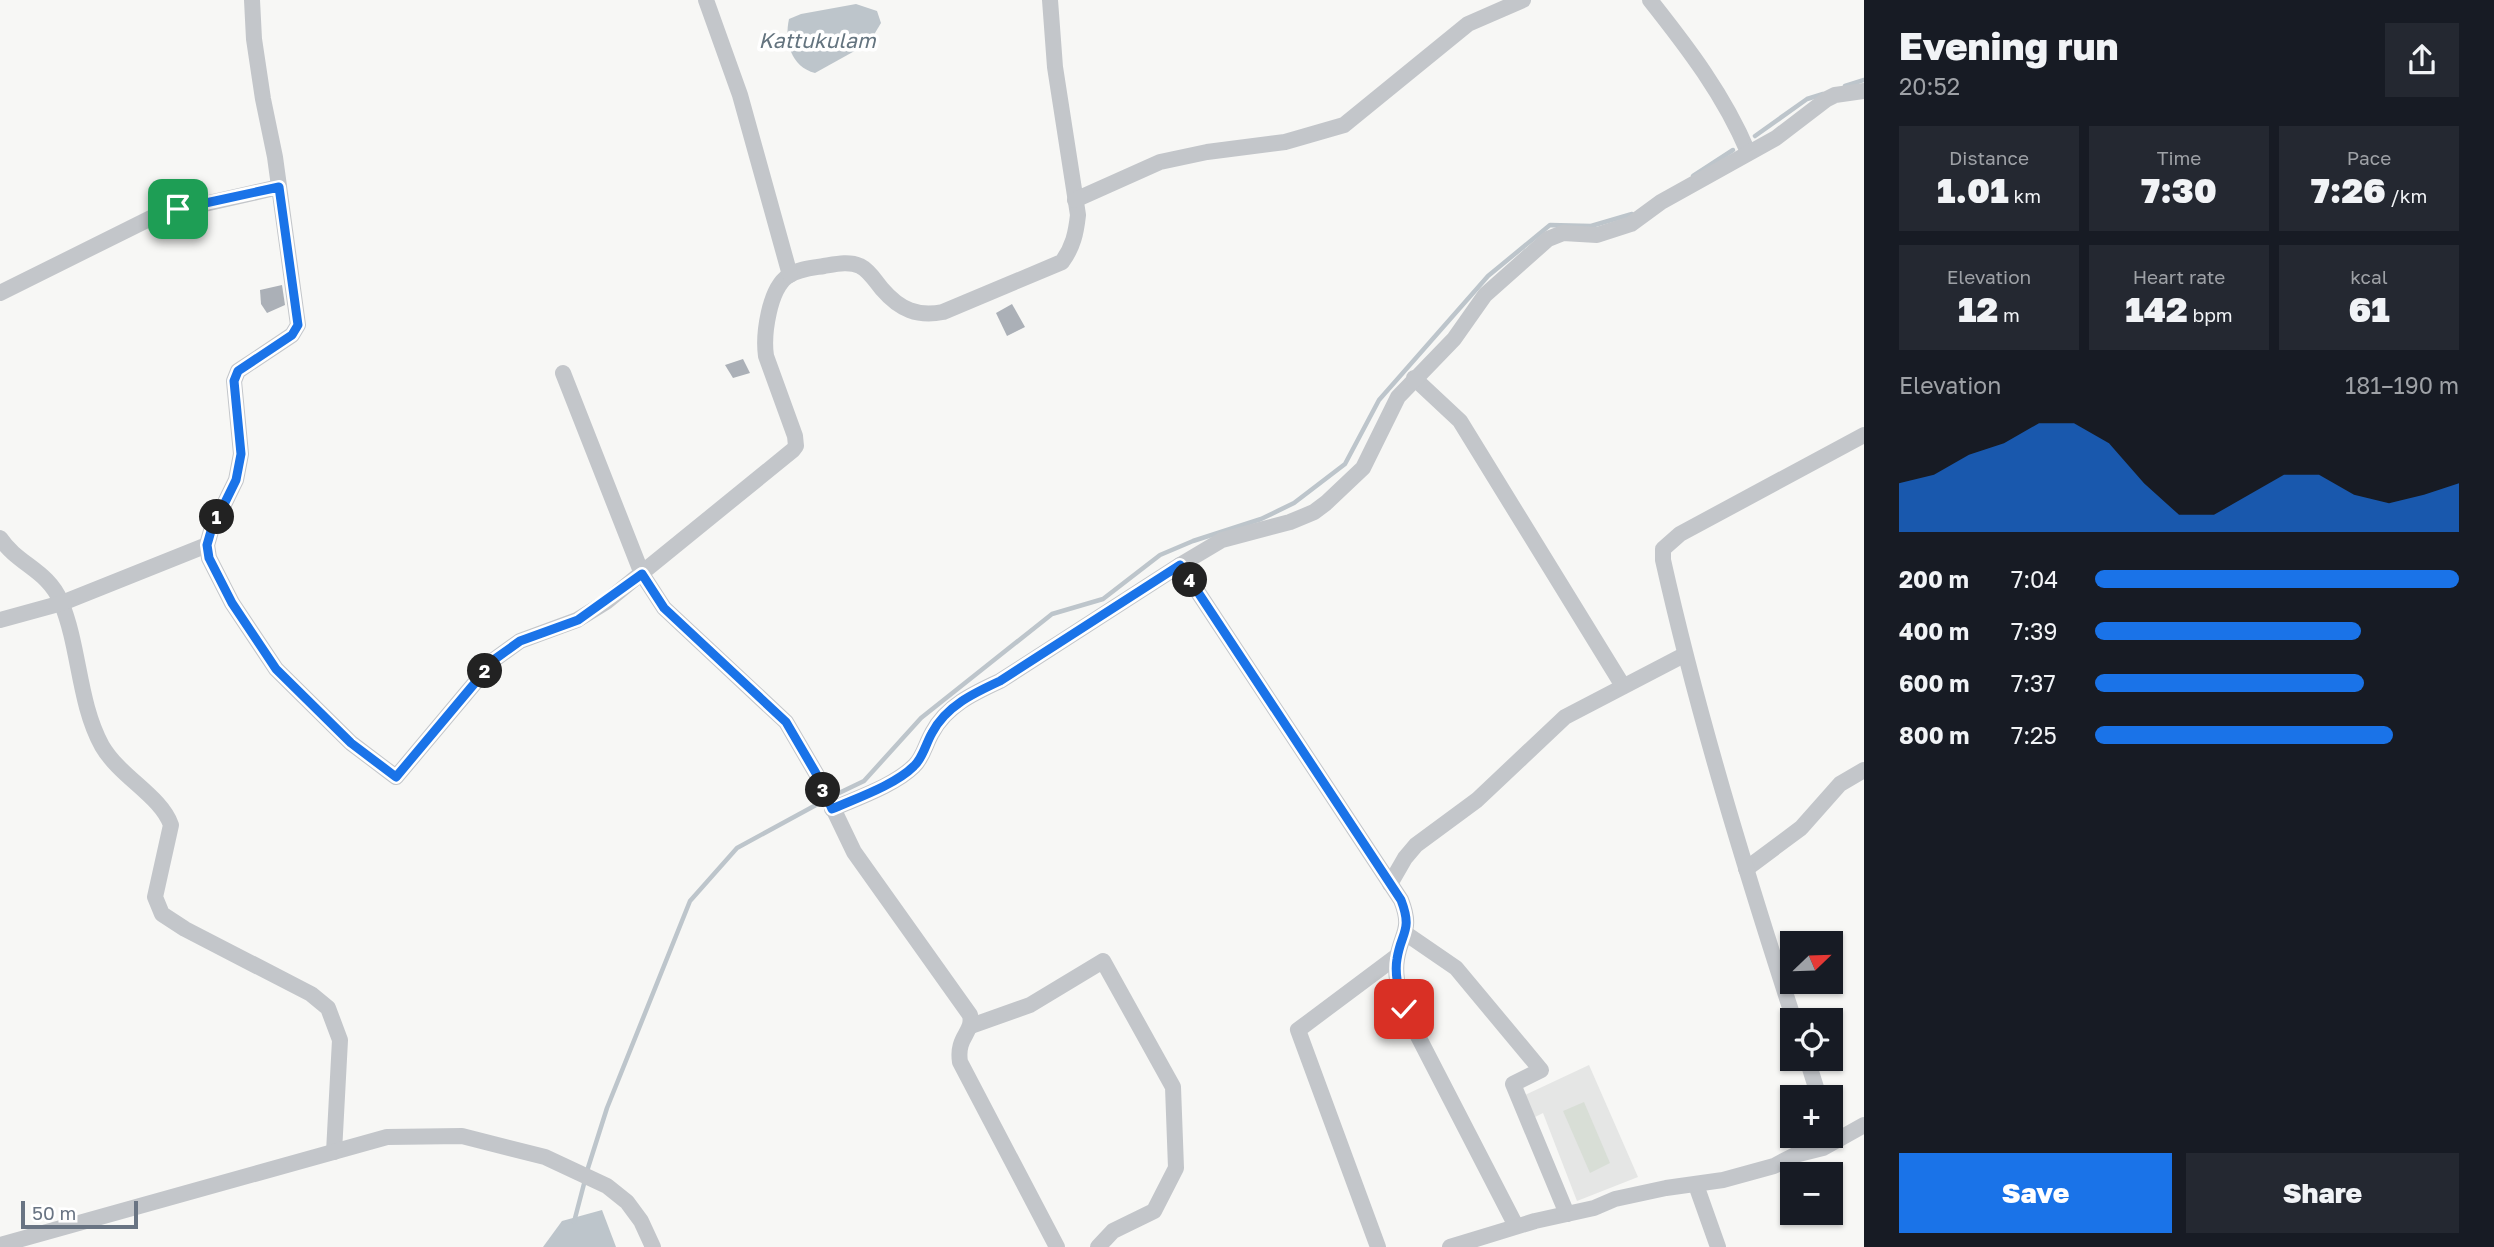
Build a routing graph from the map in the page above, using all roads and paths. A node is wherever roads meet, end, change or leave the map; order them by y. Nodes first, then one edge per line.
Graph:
1 (252, 0) edge
2 (706, 0) edge
3 (1050, 0) edge
4 (1523, 0) edge
5 (1650, 0) edge
6 (1864, 90) edge
7 (1748, 152) junction
8 (279, 187) junction
9 (1075, 200) junction
10 (790, 275) junction
11 (0, 293) edge
12 (563, 373) dead end
13 (1414, 378) junction
14 (1864, 435) edge
15 (0, 538) edge
16 (207, 545) junction
17 (1180, 565) junction
18 (642, 574) junction
19 (62, 603) junction
20 (0, 620) edge
21 (1684, 655) junction
22 (1623, 686) junction
23 (1864, 770) edge
24 (832, 809) junction
25 (1746, 869) junction
26 (1390, 884) junction
27 (1405, 933) junction
28 (1397, 956) junction
29 (1790, 1008) edge
30 (971, 1026) junction
31 (1864, 1125) edge
32 (1843, 1133) edge
33 (1809, 1148) edge
34 (334, 1153) junction
35 (1696, 1185) junction
36 (1567, 1214) junction
37 (1516, 1226) junction
38 (0, 1245) edge
39 (653, 1247) edge
40 (1057, 1247) edge
41 (1098, 1247) edge
42 (1378, 1247) edge
43 (1450, 1247) edge
44 (1718, 1247) edge

1 - 8 street
2 - 10 street
3 - 9 street
4 - 9 street
5 - 7 street
6 - 7 street
7 - 13 street
8 - 11 street
8 - 16 street
9 - 10 street
10 - 18 street
12 - 18 street
13 - 17 street
13 - 22 street
14 - 21 street
15 - 19 street
16 - 18 street
16 - 19 street
17 - 24 street
17 - 26 street
18 - 24 street
19 - 20 street
19 - 34 street
21 - 22 street
21 - 25 street
22 - 26 street
23 - 25 street
24 - 30 street
25 - 29 street
26 - 27 street
27 - 28 street
27 - 36 street
28 - 37 street
28 - 42 street
30 - 40 street
30 - 41 street
31 - 32 street
33 - 35 street
34 - 38 street
34 - 39 street
35 - 36 street
35 - 44 street
36 - 37 street
37 - 43 street

